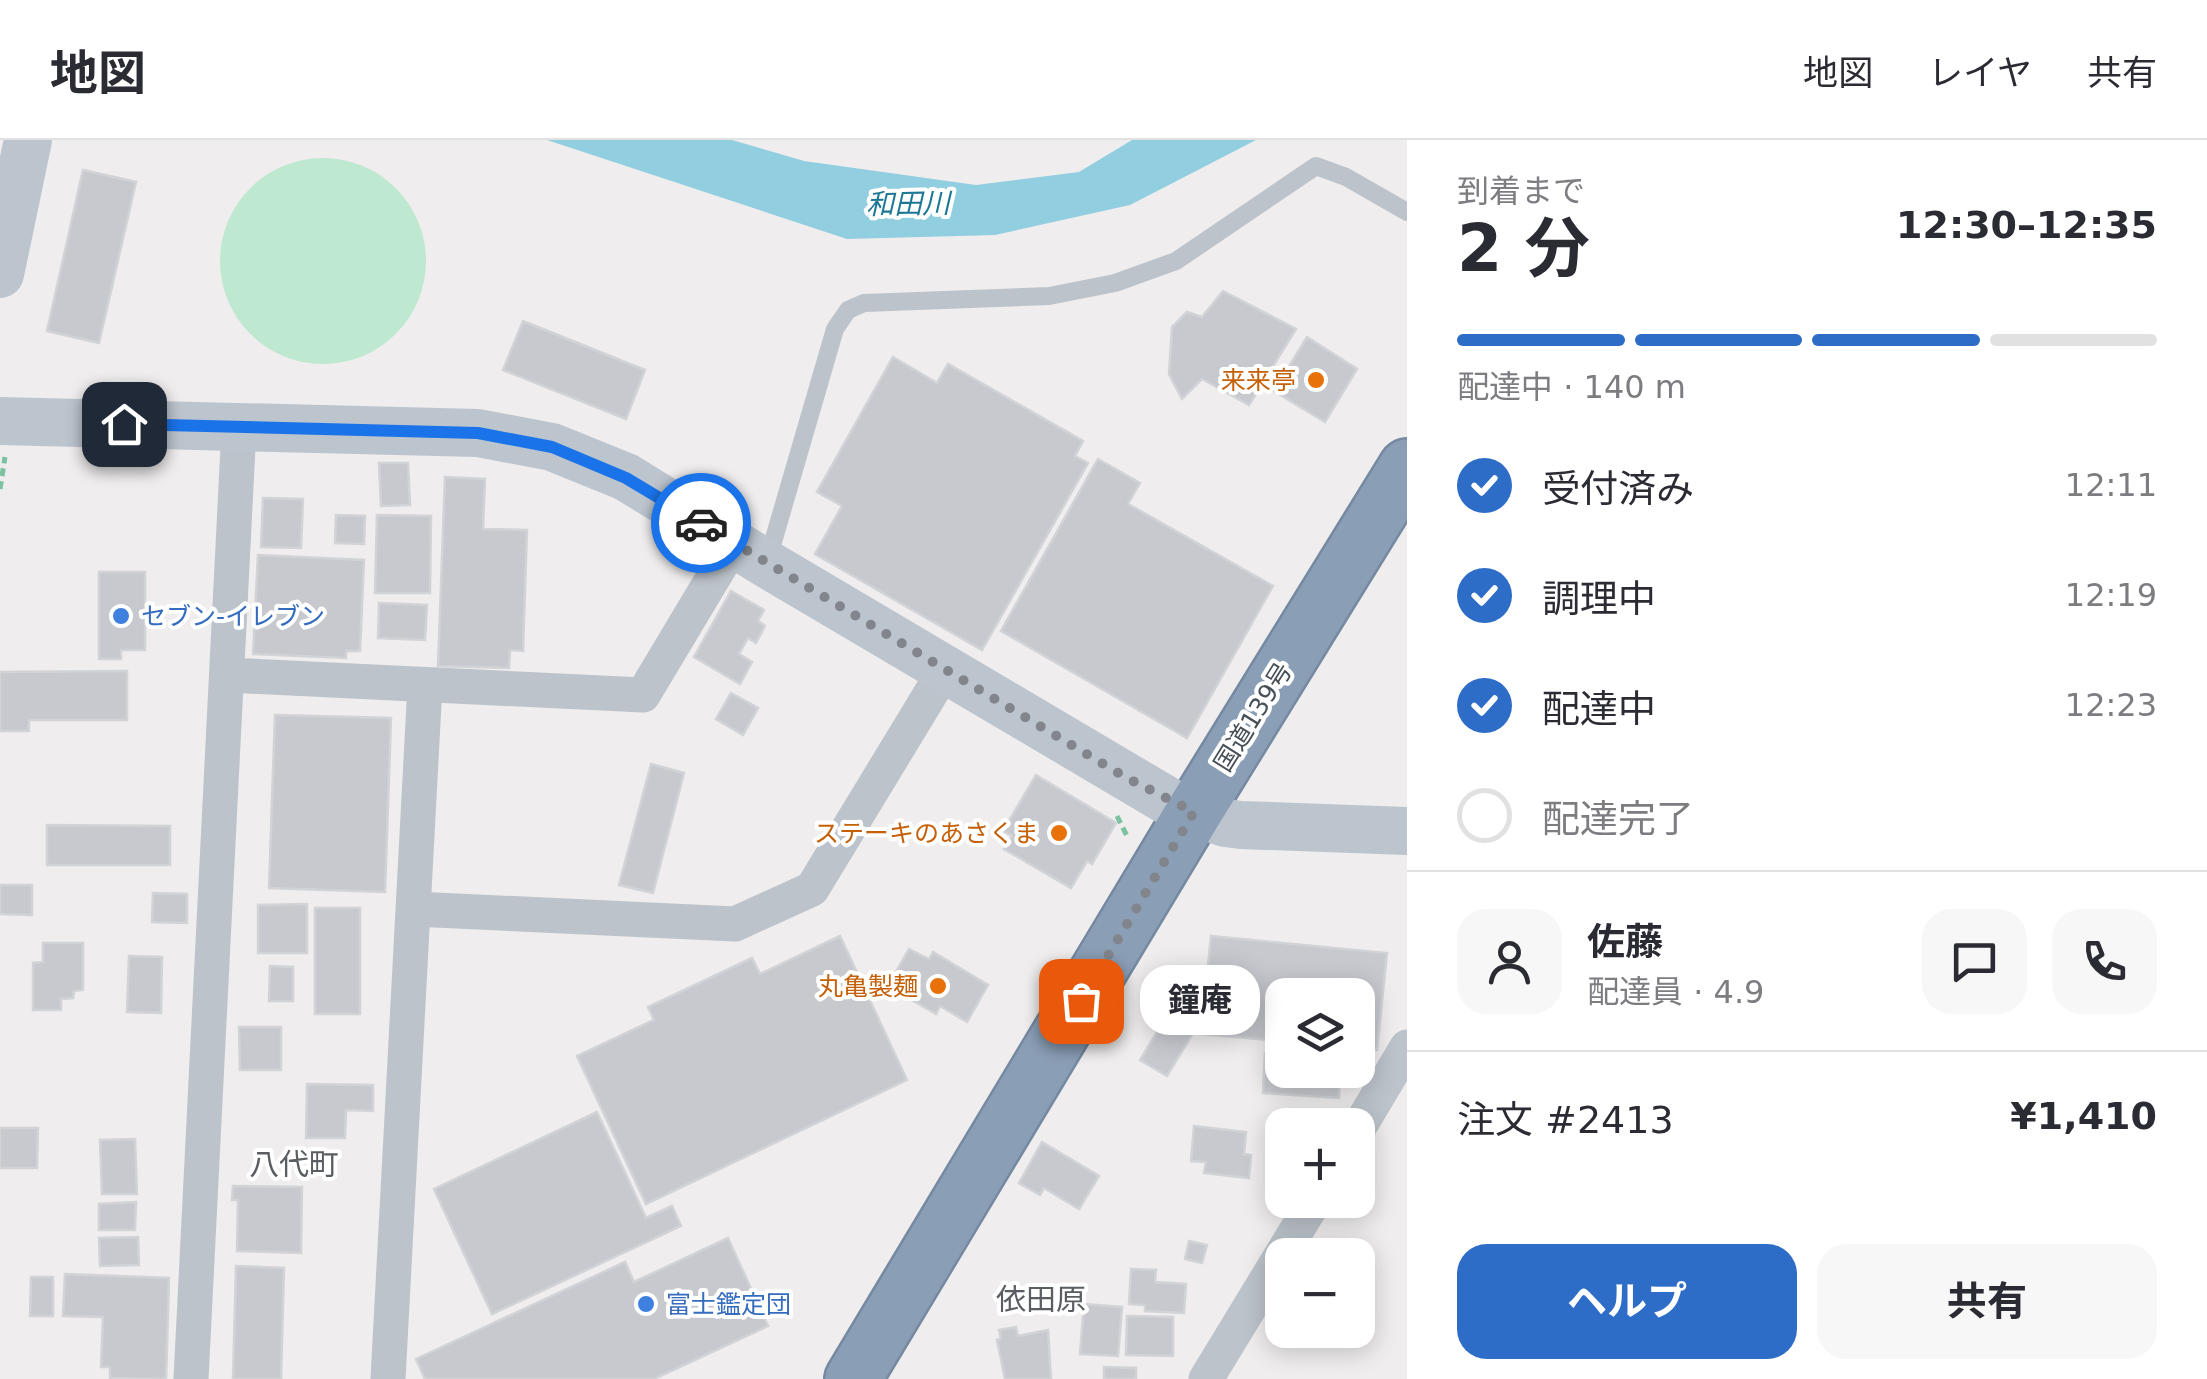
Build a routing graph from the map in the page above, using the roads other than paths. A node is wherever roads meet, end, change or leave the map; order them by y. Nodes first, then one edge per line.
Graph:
1 (28, 140) edge
2 (1407, 212) edge
3 (0, 274) edge
4 (0, 421) edge
5 (240, 427) junction
6 (1407, 466) edge
7 (750, 553) junction
8 (944, 670) junction
9 (227, 675) junction
10 (425, 686) junction
11 (1194, 812) junction
12 (1407, 831) edge
13 (414, 909) junction
14 (1407, 1047) edge
15 (1371, 1108) edge
16 (1303, 1218) edge
17 (191, 1379) edge
18 (388, 1379) edge
19 (853, 1379) edge
20 (1206, 1379) edge

1 - 3 street
2 - 7 lane
4 - 5 street
5 - 7 street
5 - 9 street
6 - 11 highway, 国道139号
7 - 8 street
7 - 10 street
8 - 11 street
8 - 13 street
9 - 10 street
9 - 17 street
10 - 13 street
11 - 12 street
11 - 19 highway, 国道139号
13 - 18 street
14 - 15 street
16 - 20 street

